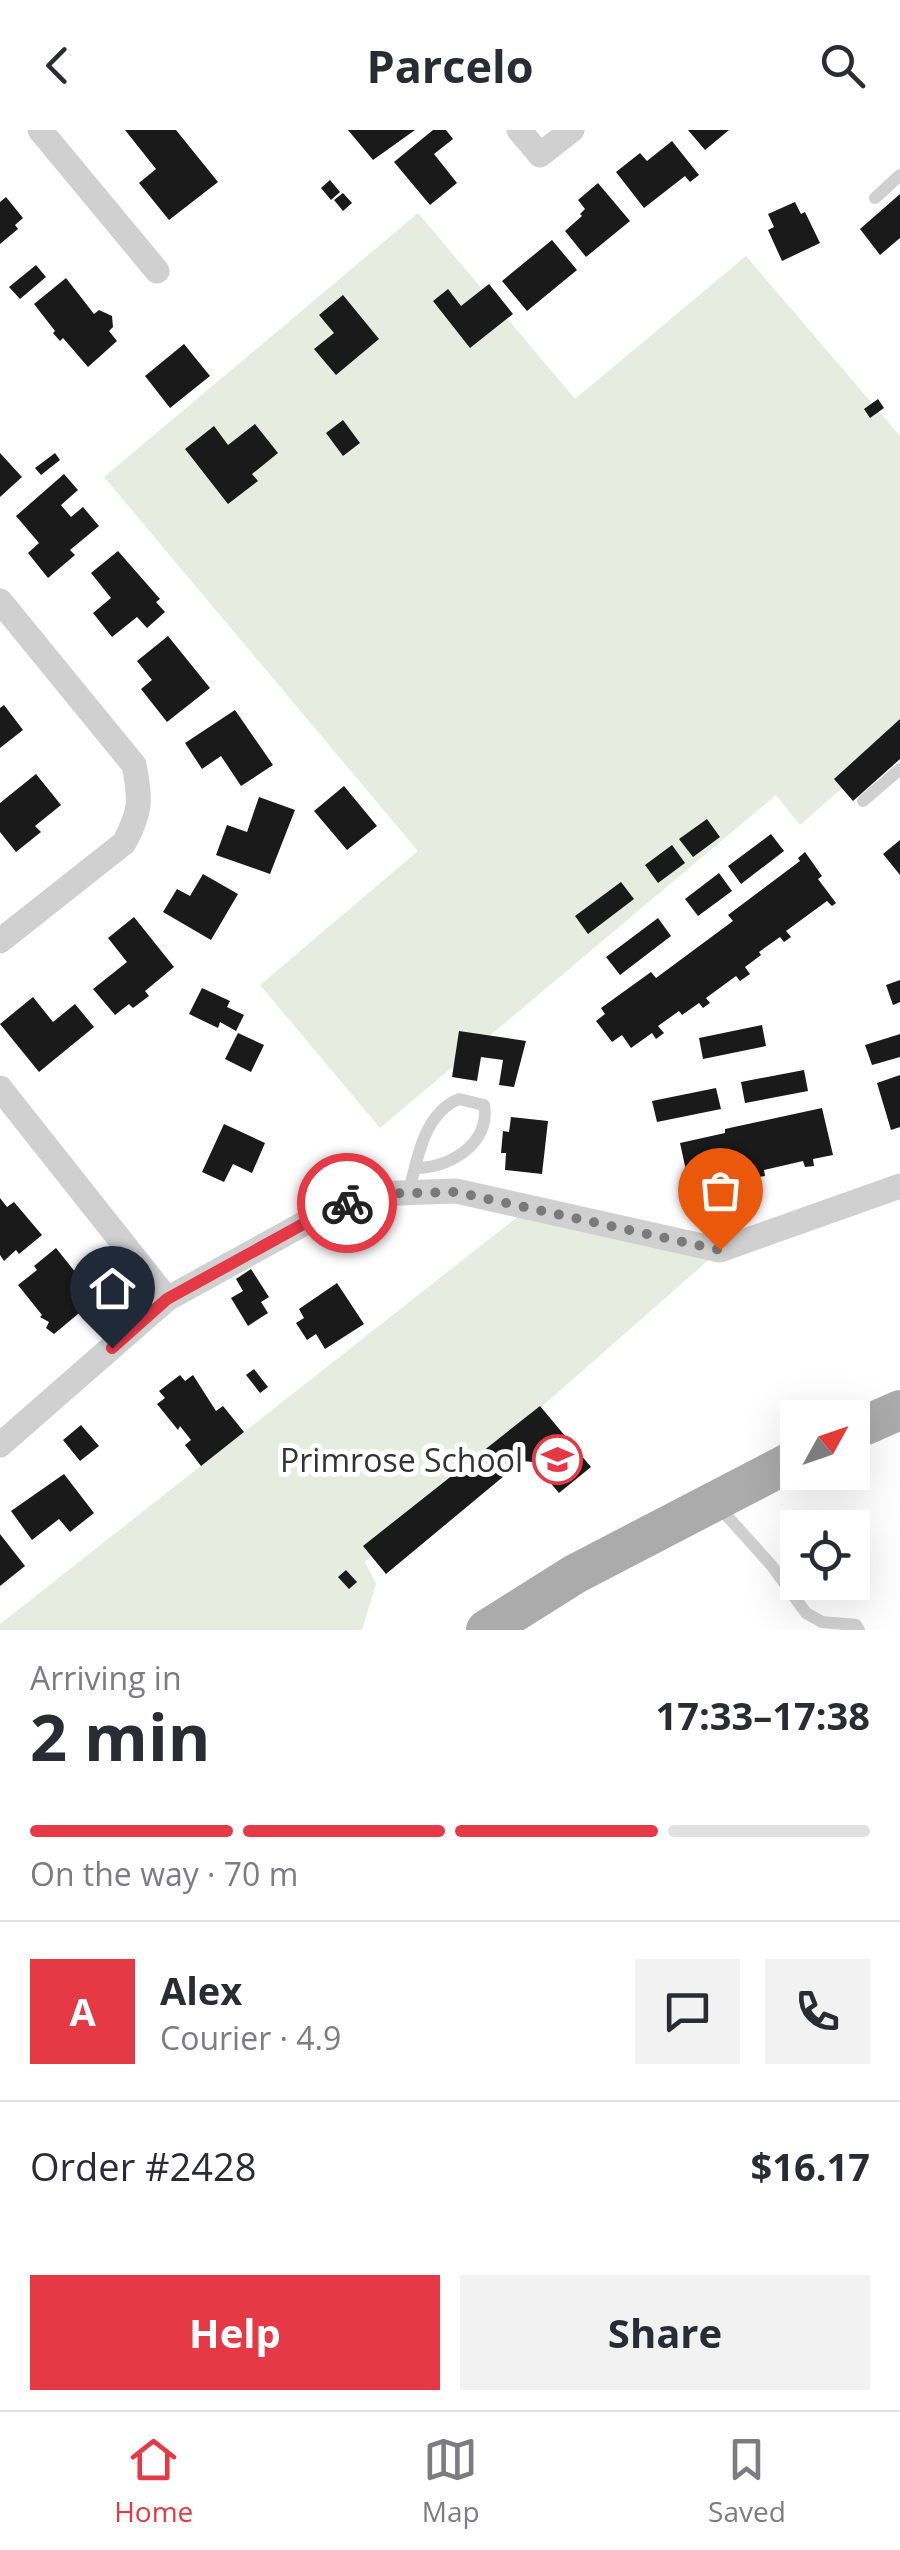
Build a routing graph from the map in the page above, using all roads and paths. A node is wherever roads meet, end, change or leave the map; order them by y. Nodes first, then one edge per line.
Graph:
1 (40, 130) edge
2 (519, 130) edge
3 (572, 130) edge
4 (900, 176) edge
5 (875, 198) dead end
6 (156, 272) dead end
7 (0, 601) edge
8 (900, 769) edge
9 (864, 801) dead end
10 (0, 941) edge
11 (0, 1088) edge
12 (412, 1180) junction
13 (900, 1186) edge
14 (167, 1299) junction
15 (900, 1410) edge
16 (870, 1424) edge
17 (0, 1445) edge
18 (780, 1467) edge
19 (714, 1502) junction
20 (489, 1629) edge
21 (860, 1630) edge

1 - 6 street
2 - 3 street
4 - 5 lane
7 - 10 street
8 - 9 lane
11 - 14 street
12 - 12 lane
12 - 13 street
12 - 14 street
14 - 17 street
15 - 16 main road
18 - 19 main road
19 - 20 main road
19 - 21 lane

